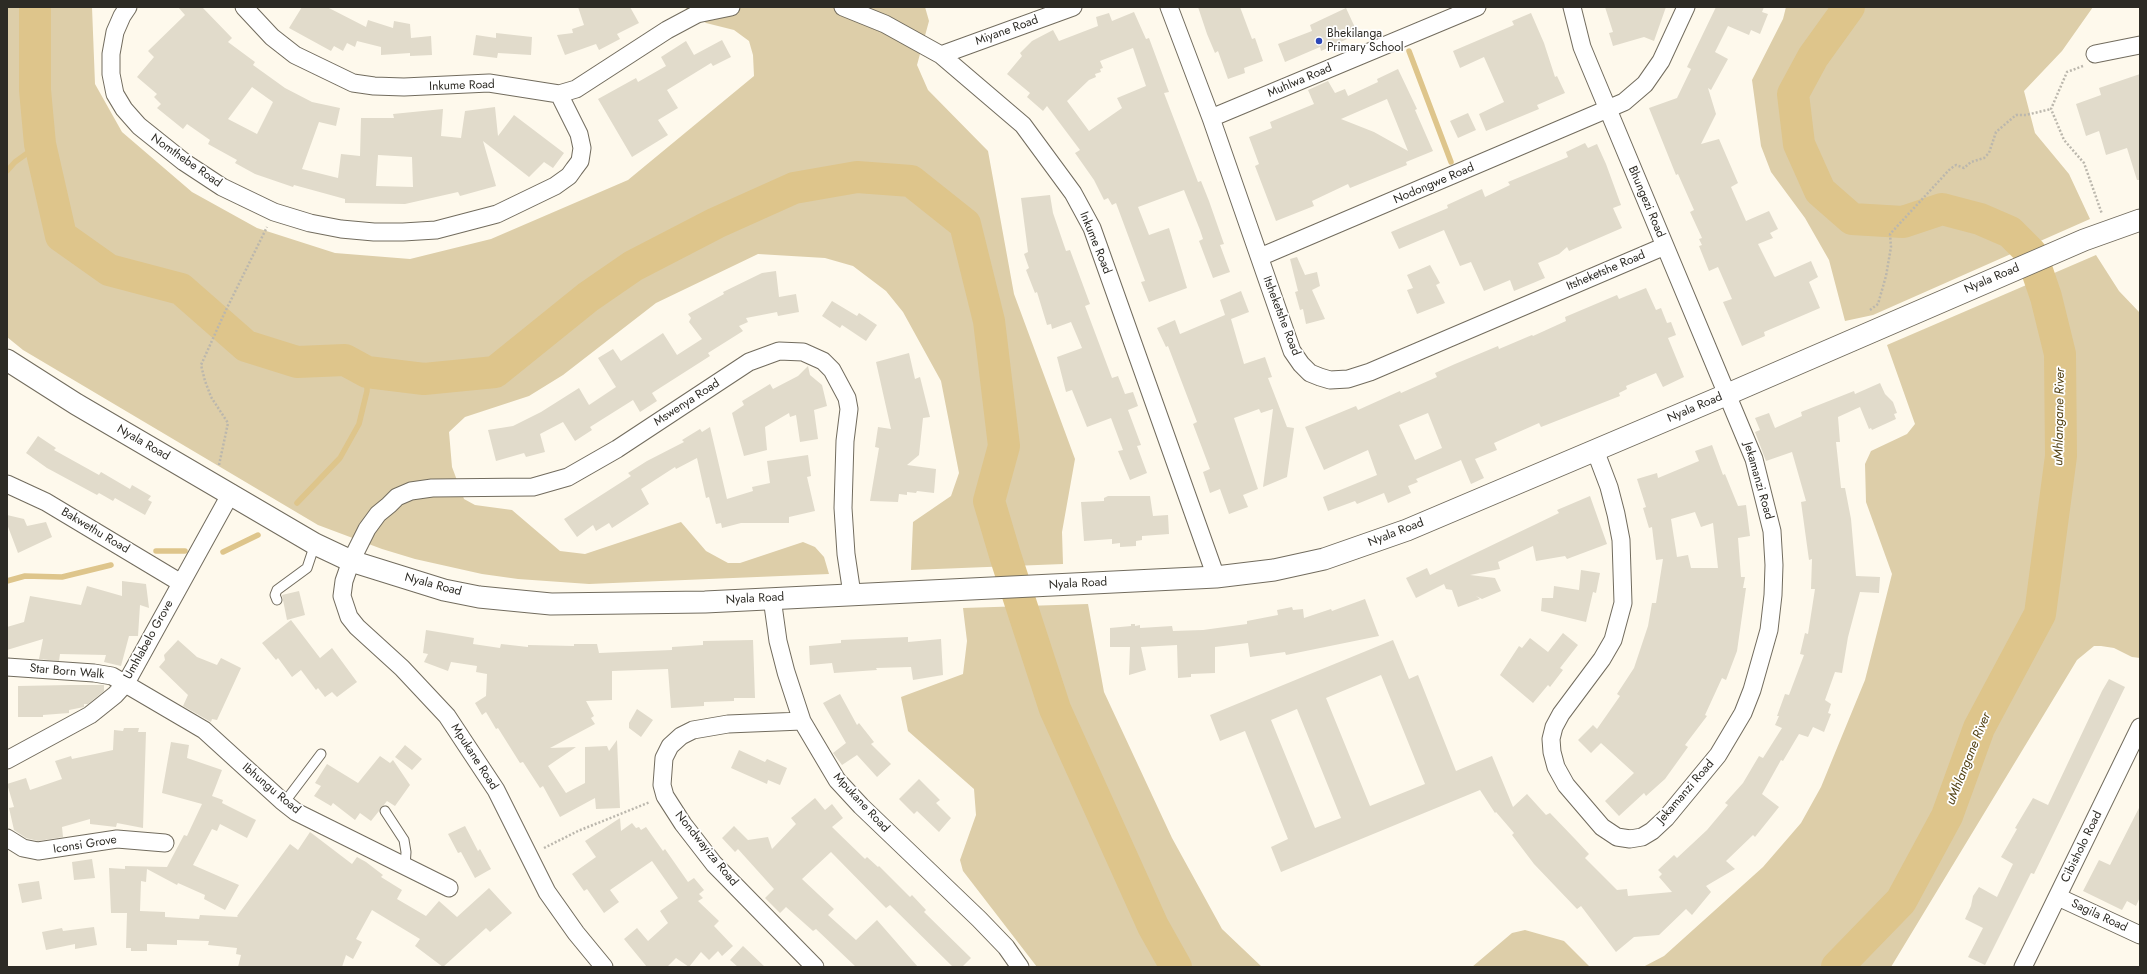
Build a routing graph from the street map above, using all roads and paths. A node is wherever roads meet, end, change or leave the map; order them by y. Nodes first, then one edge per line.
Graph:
1 (128, 7) edge
2 (244, 7) edge
3 (731, 7) edge
4 (843, 7) edge
5 (1073, 7) edge
6 (1169, 7) edge
7 (1477, 7) edge
8 (1572, 7) edge
9 (1686, 7) edge
10 (2140, 45) edge
11 (941, 55) junction
12 (2091, 59) joint
13 (559, 94) junction
14 (2051, 109) junction
15 (1608, 110) junction
16 (1211, 118) junction
17 (274, 212) junction
18 (2140, 220) edge
19 (2108, 231) junction
20 (1665, 246) junction
21 (1260, 257) junction
22 (1874, 319) junction
23 (7, 360) edge
24 (1728, 394) junction
25 (1595, 450) junction
26 (218, 469) dead end
27 (7, 484) edge
28 (231, 493) junction
29 (315, 544) junction
30 (351, 561) junction
31 (1216, 577) junction
32 (181, 583) junction
33 (852, 594) junction
34 (772, 598) junction
35 (277, 600) dead end
36 (7, 667) edge
37 (126, 683) junction
38 (802, 721) junction
39 (2140, 727) edge
40 (321, 754) dead end
41 (7, 760) edge
42 (666, 796) junction
43 (284, 803) junction
44 (385, 811) dead end
45 (7, 838) edge
46 (165, 843) dead end
47 (528, 856) junction
48 (405, 866) junction
49 (449, 888) dead end
50 (2058, 897) junction
51 (2140, 935) edge
52 (604, 967) edge
53 (815, 967) edge
54 (1020, 967) edge
55 (2023, 967) edge

1 - 17 street, Nomthebe Road
2 - 13 street, Inkume Road
3 - 13 street, Inkume Road
4 - 11 street, Inkume Road
5 - 11 street, Miyane Road
6 - 16 street, Itsheketshe Road
7 - 16 street, Muhlwa Road
8 - 15 street, Bhungezi Road
9 - 15 street, Nodongwe Road
10 - 12 street
11 - 31 street, Inkume Road
12 - 14 path
13 - 17 street, Nomthebe Road
14 - 19 path
14 - 22 path
15 - 20 street, Bhungezi Road
15 - 21 street, Nodongwe Road
16 - 21 street, Itsheketshe Road
17 - 26 path
18 - 19 street, Nyala Road
19 - 22 street, Nyala Road
20 - 21 street, Itsheketshe Road
20 - 24 street, Bhungezi Road
22 - 24 street, Nyala Road
23 - 28 street, Nyala Road
24 - 25 street, Nyala Road
24 - 25 street, Jekamanzi Road
25 - 31 street, Nyala Road
27 - 32 street, Bakwethu Road
28 - 29 street, Nyala Road
28 - 32 street, Umhlabelo Grove
29 - 30 street, Nyala Road
29 - 35 lane
30 - 33 street, Mswenya Road
30 - 34 street, Nyala Road
30 - 47 street, Mpukane Road
31 - 33 street, Nyala Road
32 - 37 street, Umhlabelo Grove
33 - 34 street, Nyala Road
34 - 38 street, Mpukane Road
36 - 37 street, Star Born Walk
37 - 41 street, Umhlabelo Grove
37 - 43 street, Ibhungu Road
38 - 42 street, Nondwayiza Road
38 - 54 street, Mpukane Road
39 - 50 street, Cibisholo Road
40 - 43 lane
42 - 47 path
42 - 53 street, Nondwayiza Road
43 - 48 street, Ibhungu Road
44 - 48 lane
45 - 46 street, Iconsi Grove
47 - 52 street, Mpukane Road
48 - 49 street, Ibhungu Road
50 - 51 street, Sagila Road
50 - 55 street, Cibisholo Road

